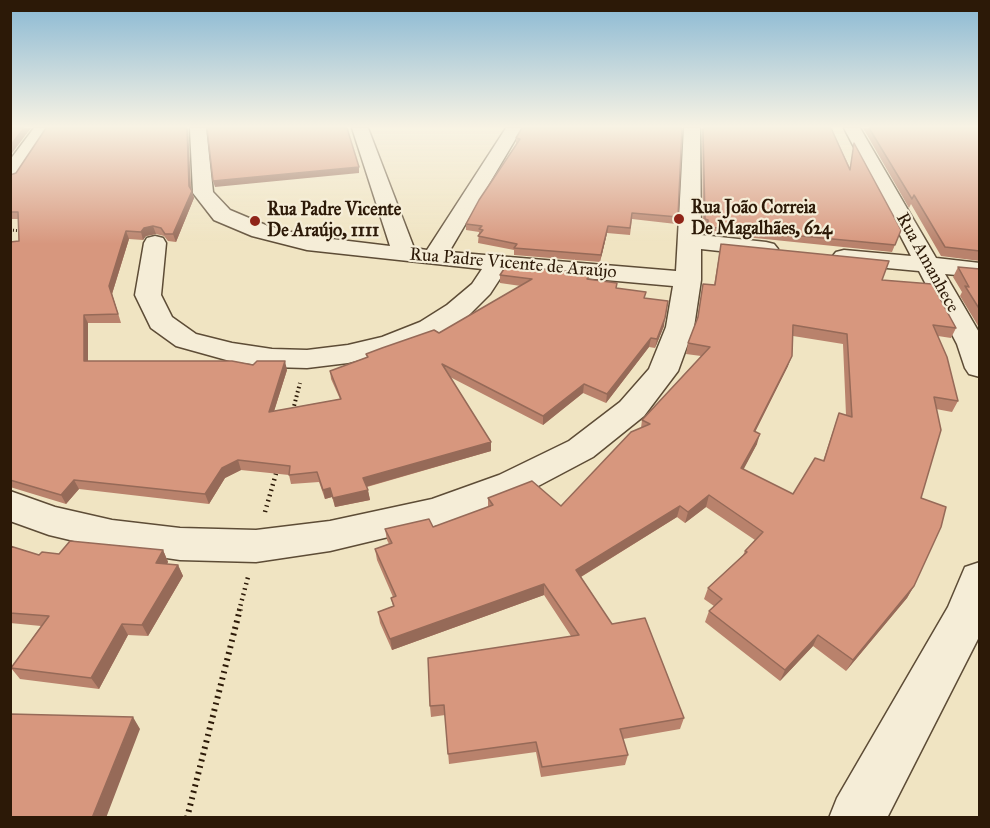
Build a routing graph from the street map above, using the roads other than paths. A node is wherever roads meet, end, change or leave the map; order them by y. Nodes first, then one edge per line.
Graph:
1 (201, 167) edge
2 (373, 167) edge
3 (490, 167) edge
4 (691, 167) edge
5 (873, 167) edge
6 (688, 241) junction
7 (155, 243) dead end
8 (791, 251) edge
9 (404, 254) junction
10 (825, 255) edge
11 (434, 258) junction
12 (499, 263) junction
13 (928, 265) junction
14 (980, 270) edge
15 (688, 280) junction
16 (980, 368) edge
17 (10, 505) edge
18 (980, 579) edge
19 (857, 818) edge

1 - 9 street, Rua Padre Vicente de Araújo
2 - 9 street
3 - 11 street
4 - 6 street
5 - 13 street, Rua Amanhece
6 - 8 street
6 - 15 street
7 - 12 street
9 - 11 street, Rua Padre Vicente de Araújo
10 - 13 street
11 - 12 street, Rua Padre Vicente de Araújo
12 - 15 street, Rua Padre Vicente de Araújo
13 - 14 street
13 - 16 street, Rua Amanhece
15 - 17 street
18 - 19 street

